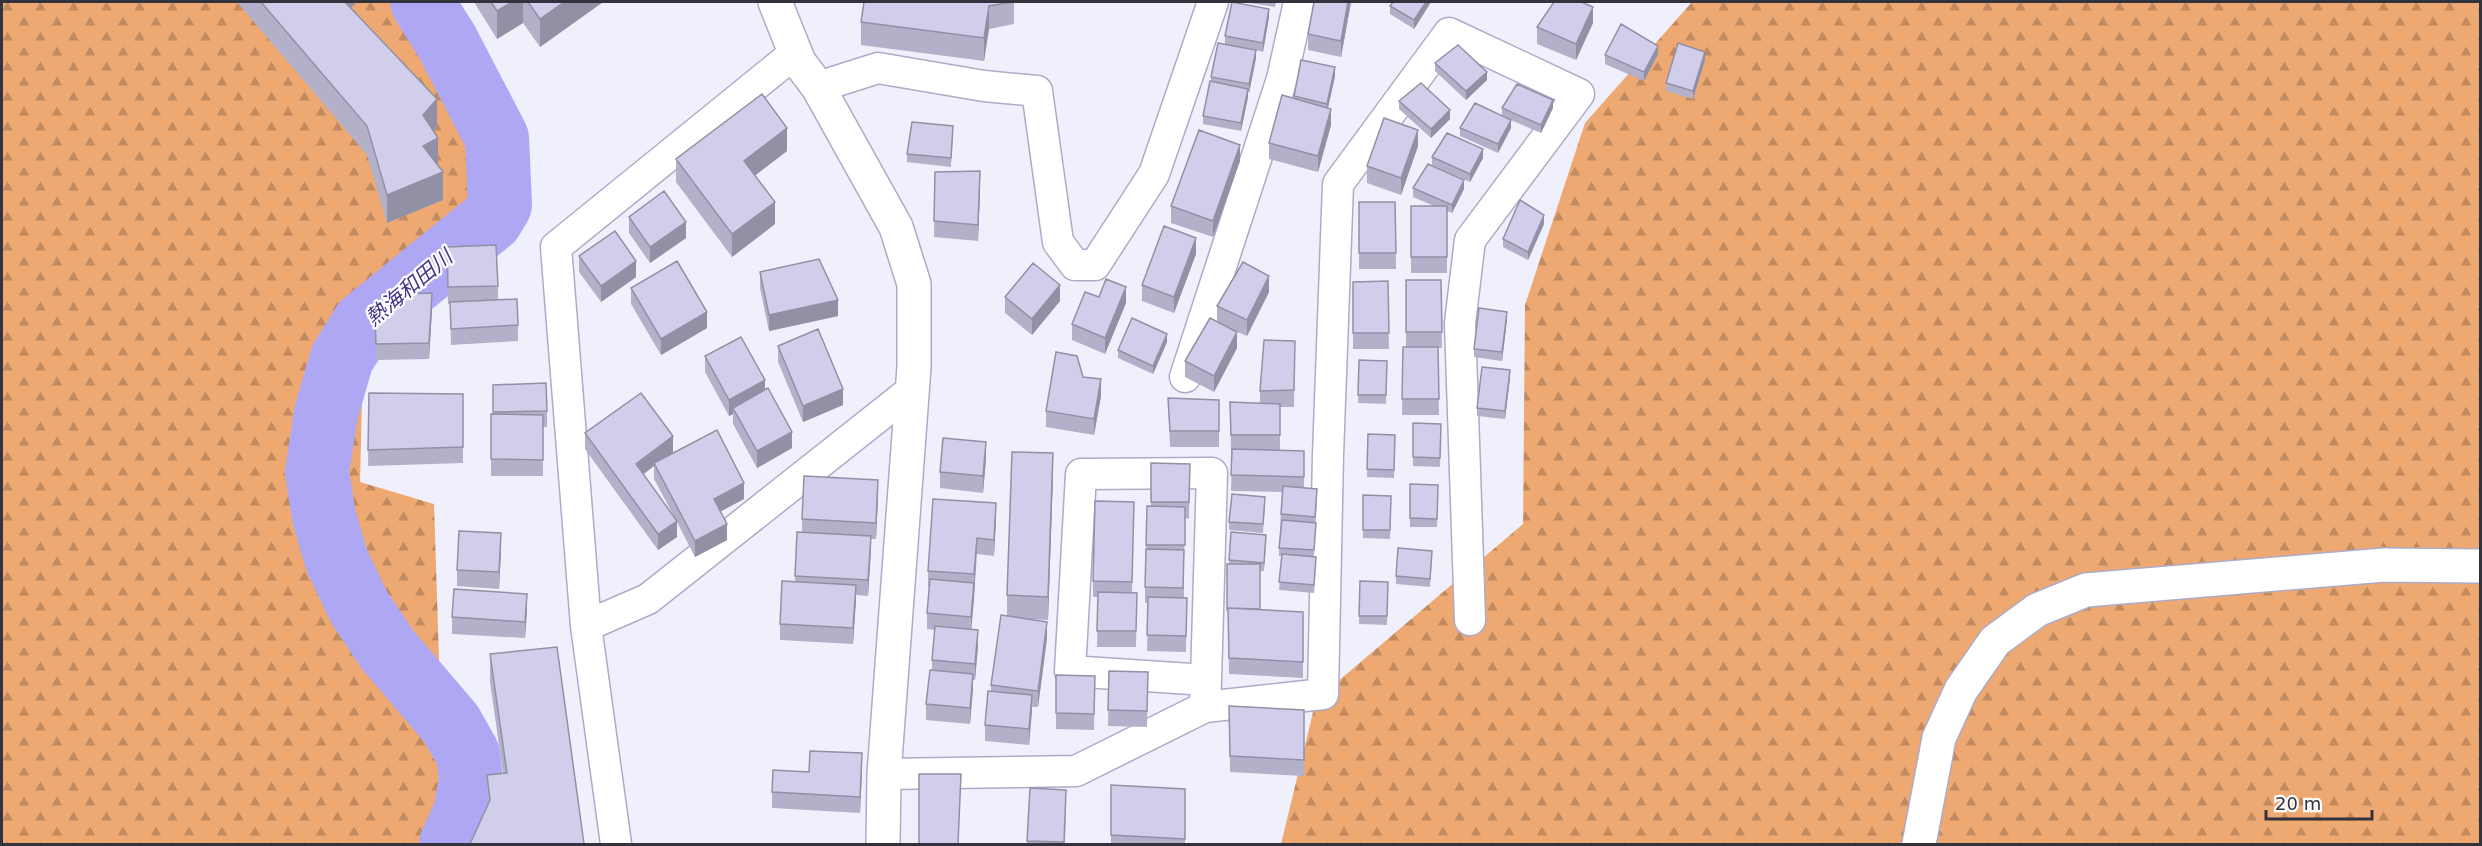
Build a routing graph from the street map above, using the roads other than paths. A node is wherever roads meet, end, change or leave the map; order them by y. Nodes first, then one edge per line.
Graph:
1 (775, 2) edge
2 (1213, 2) edge
3 (1299, 2) edge
4 (795, 53) junction
5 (818, 87) junction
6 (1185, 377) edge
7 (912, 390) junction
8 (2481, 566) edge
9 (1470, 620) dead end
10 (586, 626) junction
11 (1205, 694) junction
12 (884, 774) junction
13 (616, 844) edge
14 (883, 844) edge
15 (1919, 844) edge

1 - 4 street
2 - 5 street
3 - 6 street
4 - 5 street
4 - 10 street
5 - 7 street
7 - 10 street
7 - 12 street
8 - 15 street
9 - 11 street
10 - 13 street
11 - 11 street
11 - 12 street
12 - 14 street

